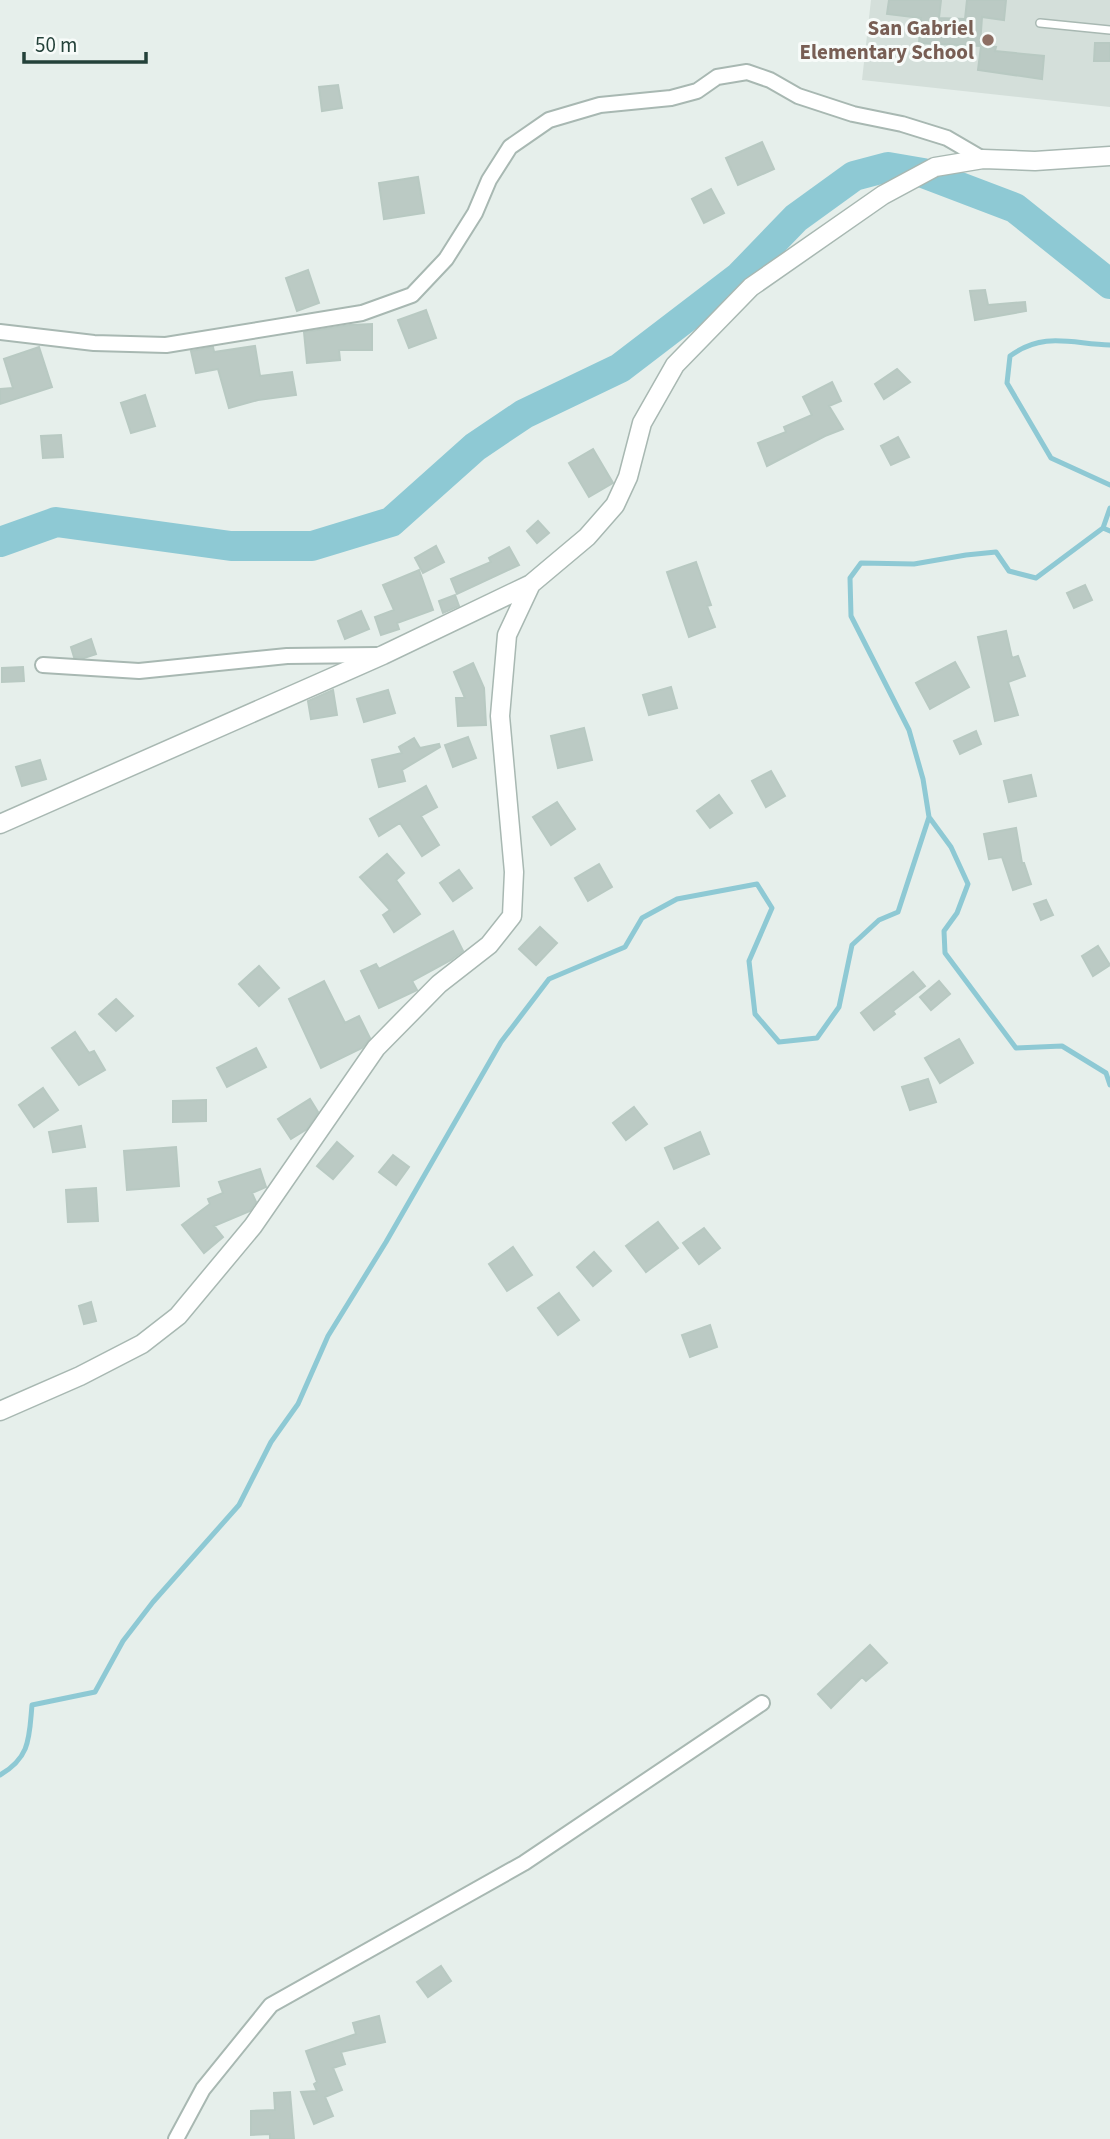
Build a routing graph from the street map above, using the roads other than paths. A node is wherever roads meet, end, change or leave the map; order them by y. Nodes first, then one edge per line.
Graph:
1 (1040, 23) dead end
2 (1110, 30) edge
3 (1110, 156) edge
4 (983, 159) junction
5 (0, 332) edge
6 (531, 584) junction
7 (383, 655) junction
8 (43, 665) dead end
9 (0, 824) edge
10 (0, 1411) edge
11 (762, 1703) dead end
12 (176, 2139) edge

1 - 2 lane
3 - 4 street
4 - 5 street
4 - 6 street
6 - 7 street
6 - 10 street
7 - 8 street
7 - 9 street
11 - 12 street

